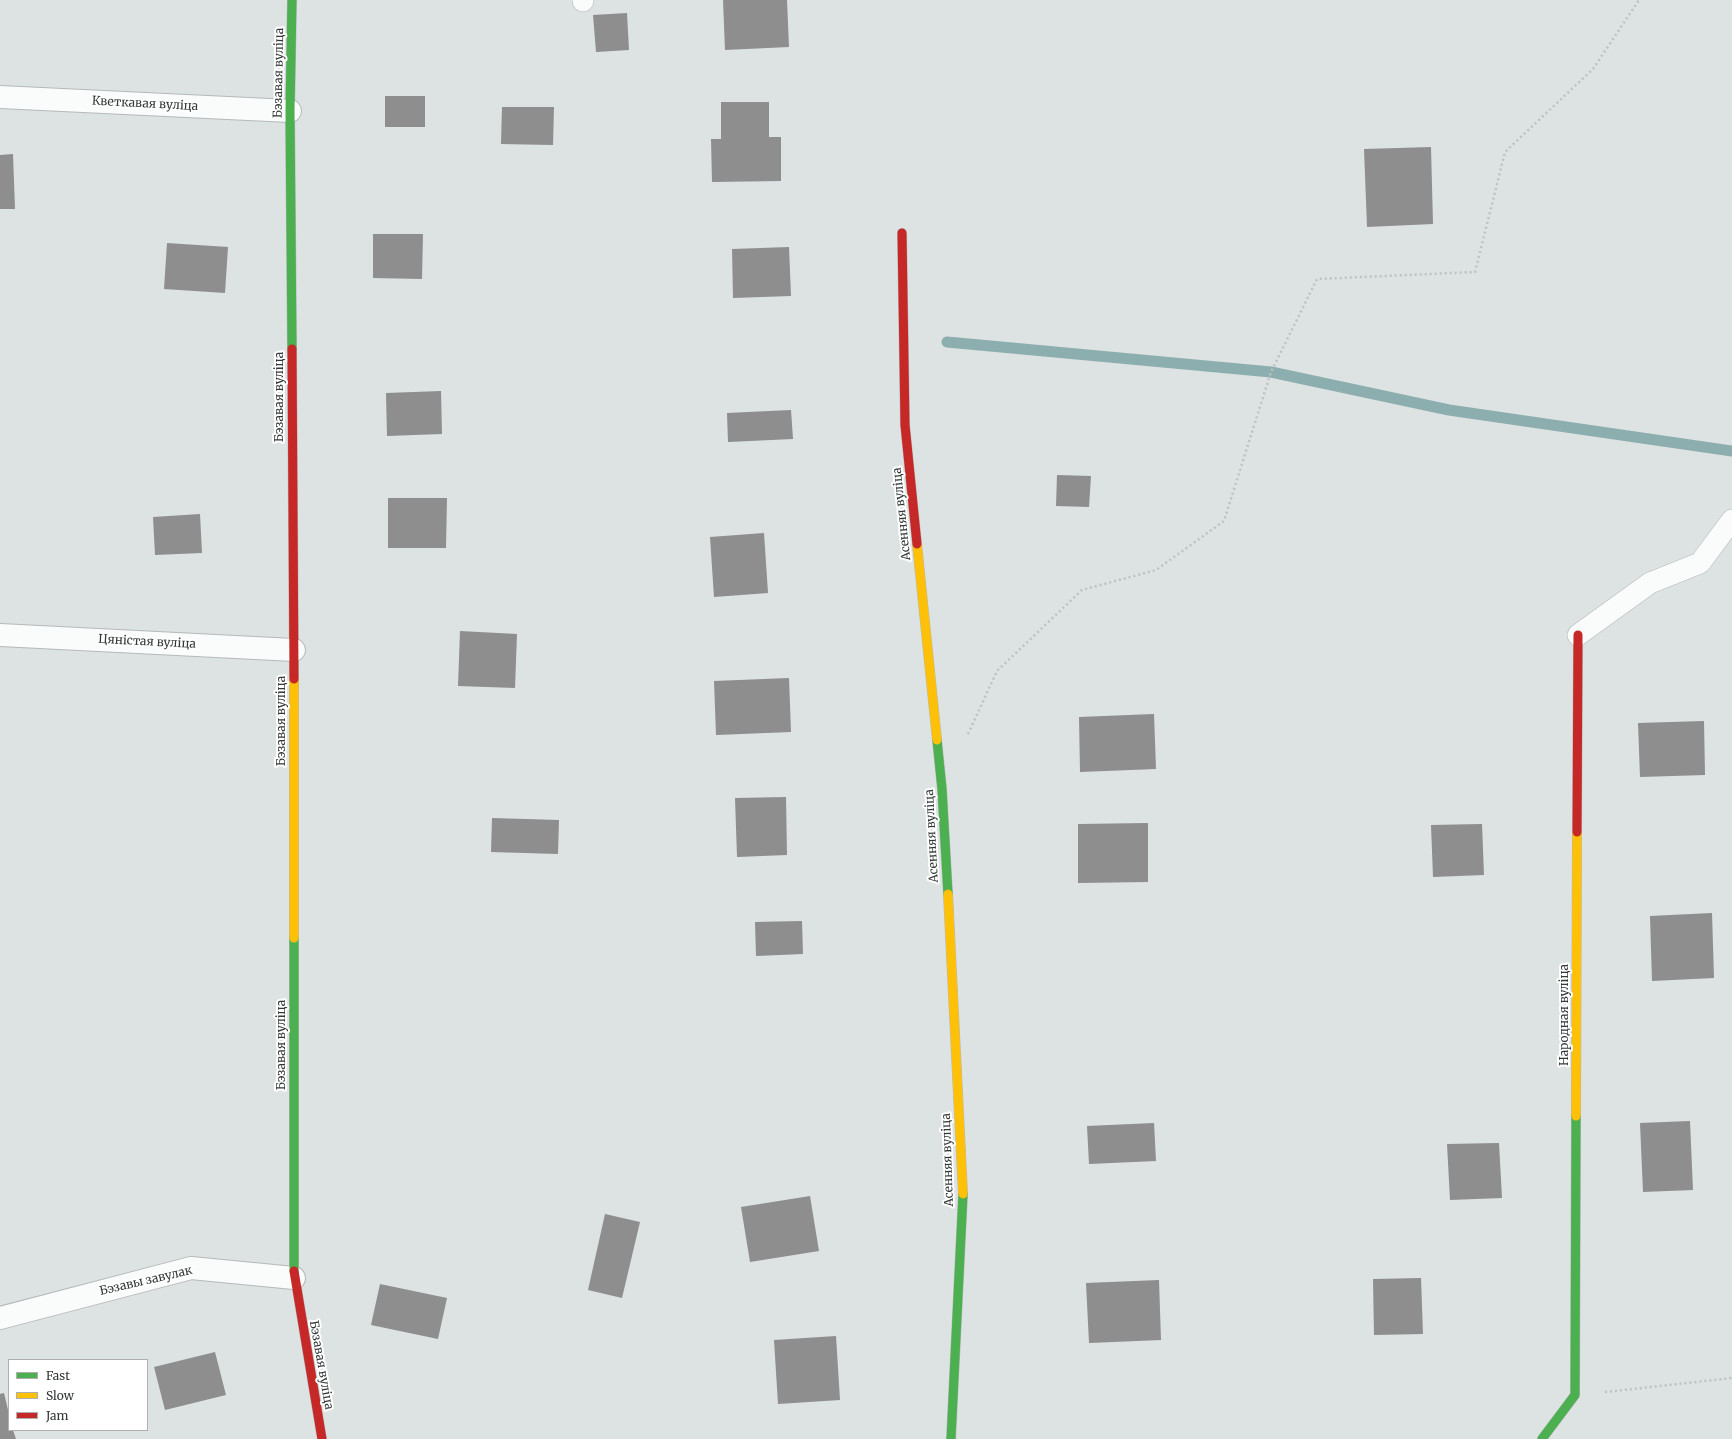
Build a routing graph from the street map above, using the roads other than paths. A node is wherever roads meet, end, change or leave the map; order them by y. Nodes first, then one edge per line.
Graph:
1 (292, 0) edge
2 (0, 97) edge
3 (290, 111) junction
4 (902, 233) dead end
5 (1732, 520) edge
6 (0, 634) edge
7 (1578, 634) joint
8 (294, 650) junction
9 (294, 1278) junction
10 (0, 1318) edge
11 (322, 1439) edge
12 (951, 1439) edge
13 (1542, 1439) edge

1 - 3 street, Бэзавая вуліца
2 - 3 street, Кветкавая вуліца
3 - 8 street, Бэзавая вуліца
4 - 12 street, Асенняя вуліца
5 - 7 lane
6 - 8 street, Цяністая вуліца
7 - 13 street, Народная вуліца
8 - 9 street, Бэзавая вуліца
9 - 10 street, Бэзавы завулак
9 - 11 street, Бэзавая вуліца

